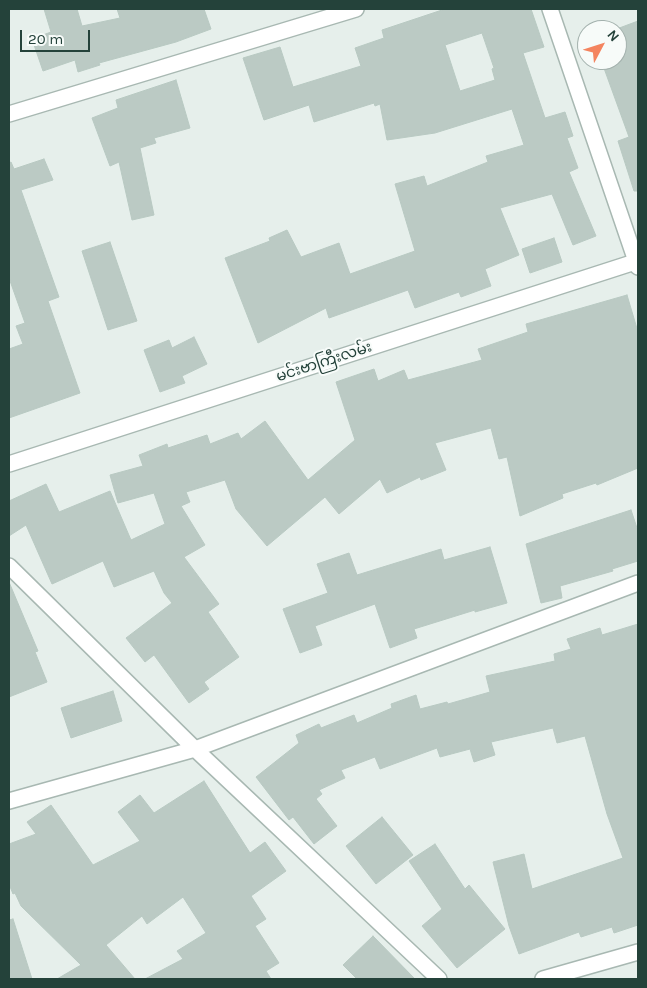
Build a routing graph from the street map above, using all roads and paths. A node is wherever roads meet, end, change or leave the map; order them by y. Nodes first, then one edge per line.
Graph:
1 (356, 9) edge
2 (550, 9) edge
3 (9, 114) edge
4 (638, 263) edge
5 (9, 464) edge
6 (9, 566) edge
7 (638, 583) edge
8 (195, 749) junction
9 (9, 801) edge
10 (638, 952) edge
11 (439, 979) edge
12 (543, 979) edge

1 - 3 street
2 - 4 street
4 - 5 street, မင်းဗာကြီးလမ်း
6 - 8 street
7 - 8 street
8 - 9 street
8 - 11 street
10 - 12 street

